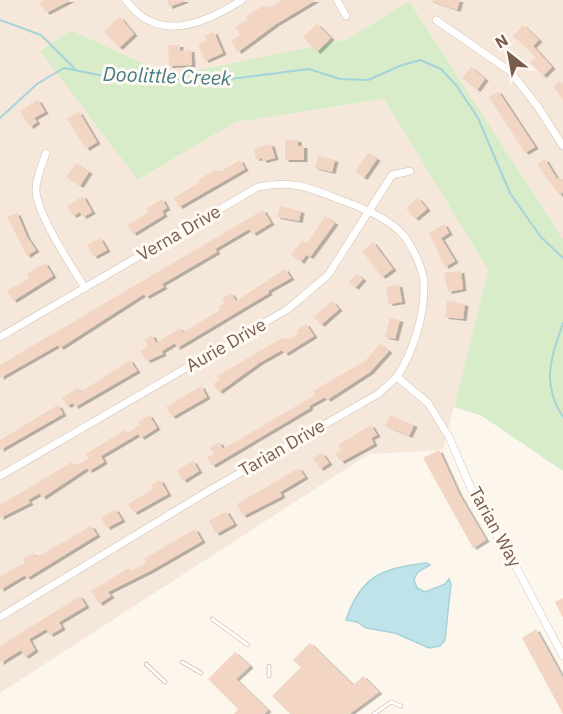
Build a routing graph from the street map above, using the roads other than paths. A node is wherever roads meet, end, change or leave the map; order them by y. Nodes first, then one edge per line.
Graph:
1 (126, 0) edge
2 (242, 0) edge
3 (337, 0) edge
4 (346, 16) dead end
5 (436, 20) dead end
6 (563, 146) edge
7 (46, 153) dead end
8 (410, 171) dead end
9 (368, 211) junction
10 (85, 288) junction
11 (0, 337) edge
12 (397, 377) junction
13 (0, 476) edge
14 (0, 617) edge
15 (212, 619) dead end
16 (248, 645) dead end
17 (563, 656) edge
18 (182, 662) dead end
19 (146, 664) dead end
20 (269, 666) dead end
21 (201, 673) dead end
22 (269, 676) dead end
23 (165, 682) dead end
24 (401, 706) dead end
25 (374, 714) edge

1 - 2 street
3 - 4 street
5 - 6 street
7 - 10 street
8 - 9 street, Aurie Drive
9 - 10 street, Verna Drive
9 - 12 street, Tarian Drive
9 - 13 street, Aurie Drive
10 - 11 street, Verna Drive
12 - 14 street, Tarian Drive
12 - 17 street, Tarian Way
15 - 16 lane
18 - 21 lane
19 - 23 lane
20 - 22 lane
24 - 25 lane

